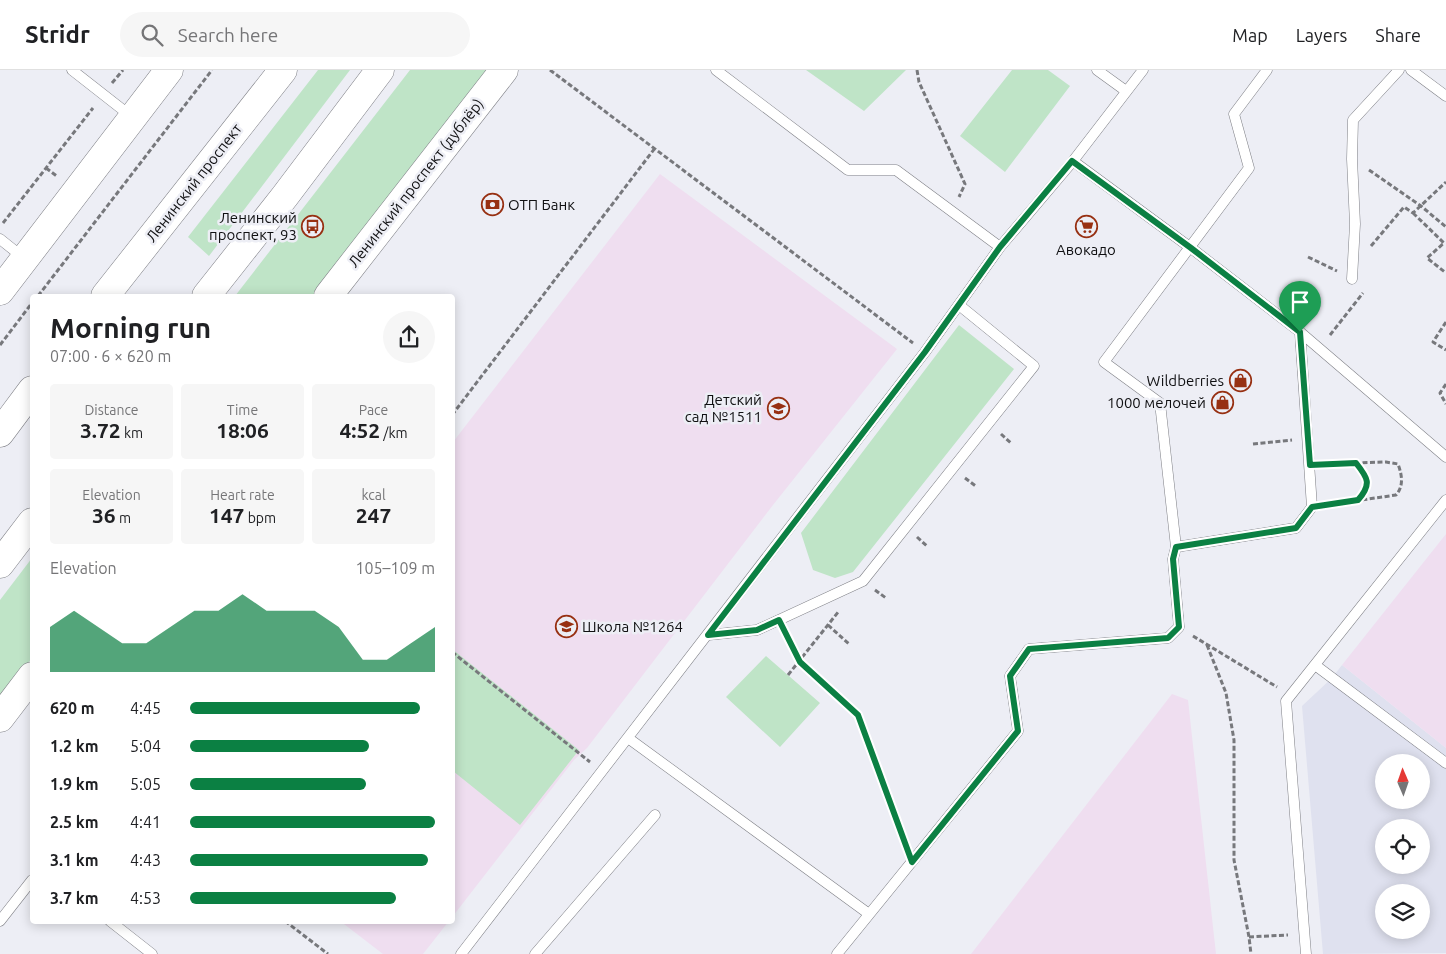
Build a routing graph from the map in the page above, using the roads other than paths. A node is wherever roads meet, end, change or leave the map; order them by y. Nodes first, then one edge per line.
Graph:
1 (72, 70) edge
2 (169, 70) edge
3 (283, 70) edge
4 (380, 70) edge
5 (504, 70) edge
6 (716, 70) edge
7 (1098, 70) edge
8 (1142, 70) edge
9 (1267, 70) edge
10 (1399, 70) edge
11 (1411, 70) edge
12 (1126, 91) junction
13 (1446, 96) edge
14 (133, 117) junction
15 (1072, 161) junction
16 (0, 239) edge
17 (1000, 247) junction
18 (1191, 248) junction
19 (25, 259) junction
20 (1352, 279) road end
21 (0, 292) edge
22 (107, 294) edge
23 (208, 294) edge
24 (330, 294) edge
25 (959, 305) junction
26 (1300, 332) junction
27 (30, 393) edge
28 (0, 433) edge
29 (1446, 457) edge
30 (1446, 500) edge
31 (30, 525) edge
32 (1176, 547) junction
33 (0, 564) edge
34 (708, 635) junction
35 (1316, 665) junction
36 (30, 679) edge
37 (0, 718) edge
38 (628, 738) junction
39 (1446, 763) edge
40 (655, 815) dead end
41 (30, 883) edge
42 (868, 914) junction
43 (0, 922) edge
44 (114, 924) edge
45 (152, 954) edge
46 (461, 954) edge
47 (535, 954) edge
48 (837, 954) edge
49 (1306, 954) edge

1 - 14 lane
2 - 14 main road
3 - 22 main road, Ленинский проспект
4 - 23 main road
5 - 24 main road, Ленинский проспект (дублёр)
6 - 17 lane
7 - 12 lane
8 - 12 lane
9 - 18 lane
10 - 20 lane
11 - 13 lane
12 - 15 lane
14 - 19 main road
15 - 17 lane
15 - 18 lane
16 - 19 lane
17 - 25 lane
18 - 26 lane
18 - 32 lane
19 - 21 main road
25 - 34 lane
25 - 34 lane
26 - 29 lane
26 - 32 lane
27 - 28 main road
30 - 35 lane
31 - 33 main road
32 - 42 lane
34 - 38 lane
35 - 39 lane
35 - 49 lane
36 - 37 main road
38 - 42 lane
38 - 46 lane
40 - 47 lane
41 - 43 lane
42 - 48 lane
44 - 45 lane

